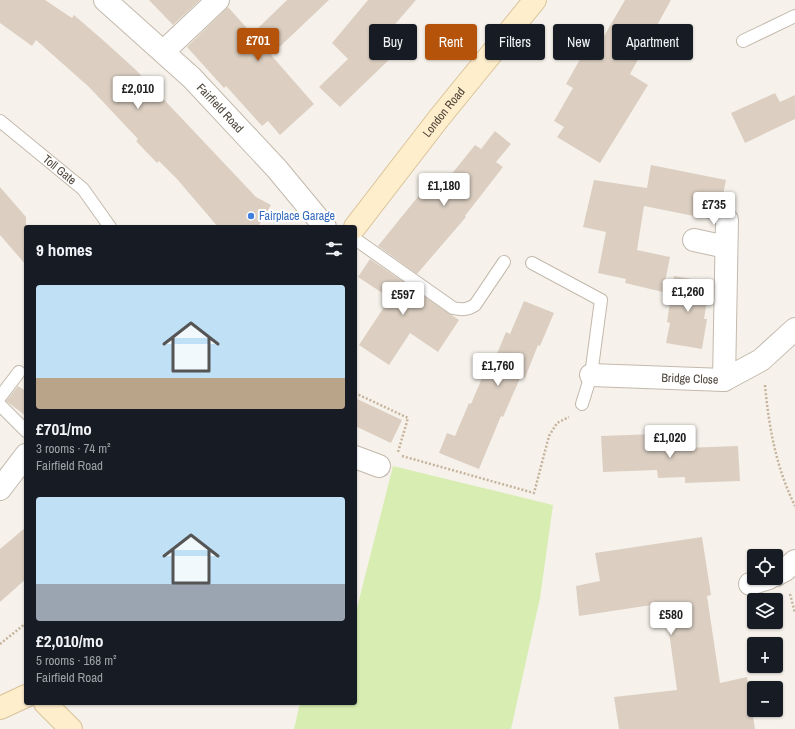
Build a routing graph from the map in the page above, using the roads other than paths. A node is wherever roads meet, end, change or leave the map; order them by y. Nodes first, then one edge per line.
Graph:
1 (105, 0) edge
2 (218, 0) edge
3 (535, 0) edge
4 (795, 16) edge
5 (743, 41) dead end
6 (164, 52) junction
7 (0, 121) edge
8 (727, 220) dead end
9 (109, 225) edge
10 (323, 225) edge
11 (356, 225) edge
12 (357, 240) edge
13 (694, 240) dead end
14 (726, 247) junction
15 (504, 262) dead end
16 (532, 263) dead end
17 (795, 329) edge
18 (19, 372) dead end
19 (591, 374) junction
20 (724, 380) junction
21 (0, 396) edge
22 (582, 404) road end
23 (0, 405) edge
24 (24, 429) edge
25 (24, 457) edge
26 (357, 458) edge
27 (380, 466) dead end
28 (0, 489) edge
29 (795, 561) edge
30 (783, 571) edge
31 (24, 697) edge
32 (47, 705) edge
33 (0, 708) edge
34 (71, 729) edge

1 - 6 street, Fairfield Road
2 - 6 street
3 - 11 main road, London Road
4 - 5 lane
6 - 10 street, Fairfield Road
7 - 9 lane, Toll Gate
8 - 14 street
12 - 15 lane
13 - 14 street
14 - 20 street
16 - 19 lane
17 - 20 street, Bridge Close
18 - 21 lane
19 - 20 street, Bridge Close
19 - 22 lane
23 - 24 lane
25 - 28 street
26 - 27 street
29 - 30 street
31 - 33 main road
32 - 34 main road

